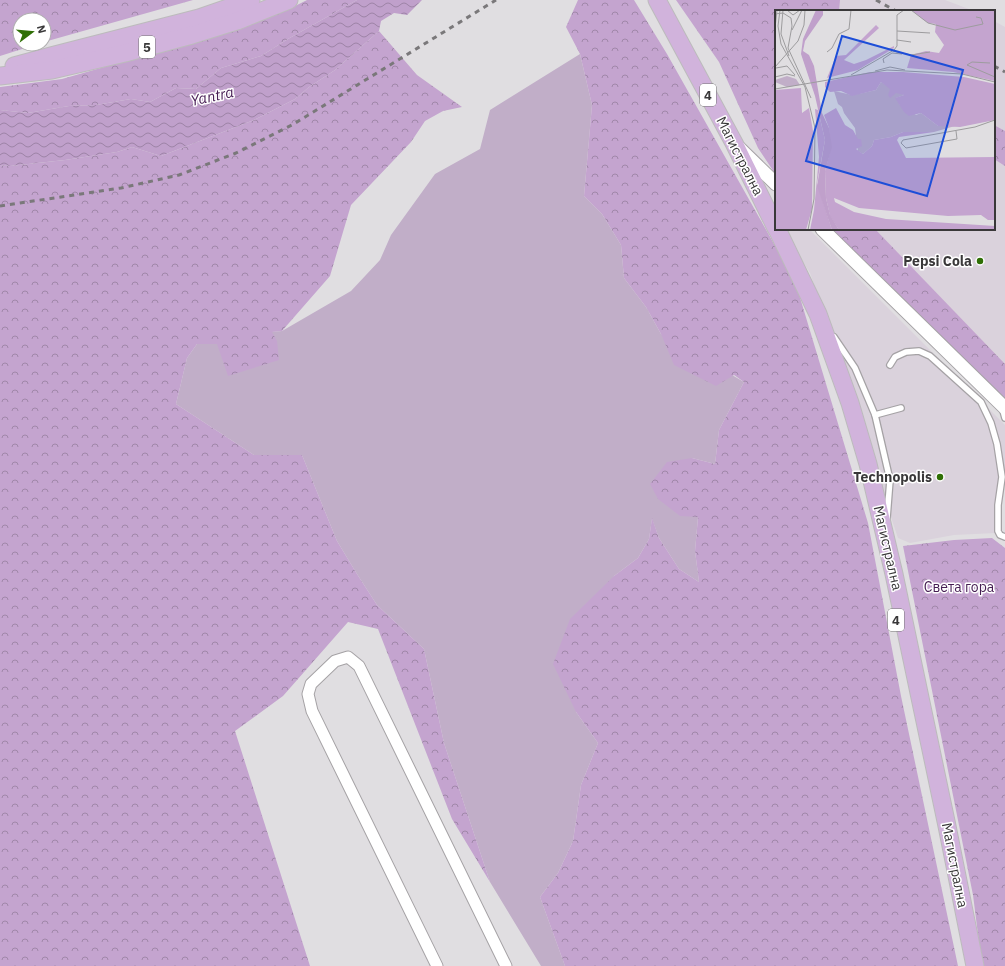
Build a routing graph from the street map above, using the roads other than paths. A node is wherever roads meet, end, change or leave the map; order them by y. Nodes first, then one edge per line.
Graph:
1 (250, 0) edge
2 (289, 0) edge
3 (657, 0) edge
4 (0, 70) edge
5 (0, 76) edge
6 (734, 143) junction
7 (775, 183) edge
8 (775, 226) edge
9 (777, 230) edge
10 (823, 230) edge
11 (802, 280) junction
12 (818, 314) junction
13 (890, 365) dead end
14 (1003, 406) edge
15 (901, 408) dead end
16 (875, 415) junction
17 (1005, 418) edge
18 (1005, 537) edge
19 (886, 538) junction
20 (437, 966) edge
21 (506, 966) edge
22 (968, 966) edge
23 (975, 966) edge

1 - 4 main road, 5
2 - 5 main road, 5
3 - 6 main road, Магистрална / 4
6 - 7 street
6 - 8 main road, Магистрална / 4
9 - 11 main road, Магистрална / 4
10 - 14 street
11 - 12 main road, Магистрална / 4
11 - 22 main road, Магистрална / 4
12 - 16 lane
12 - 19 main road, Магистрална / 4
13 - 18 lane
14 - 17 lane
15 - 16 lane
16 - 19 lane
19 - 23 main road, Магистрална / 4
20 - 21 street

